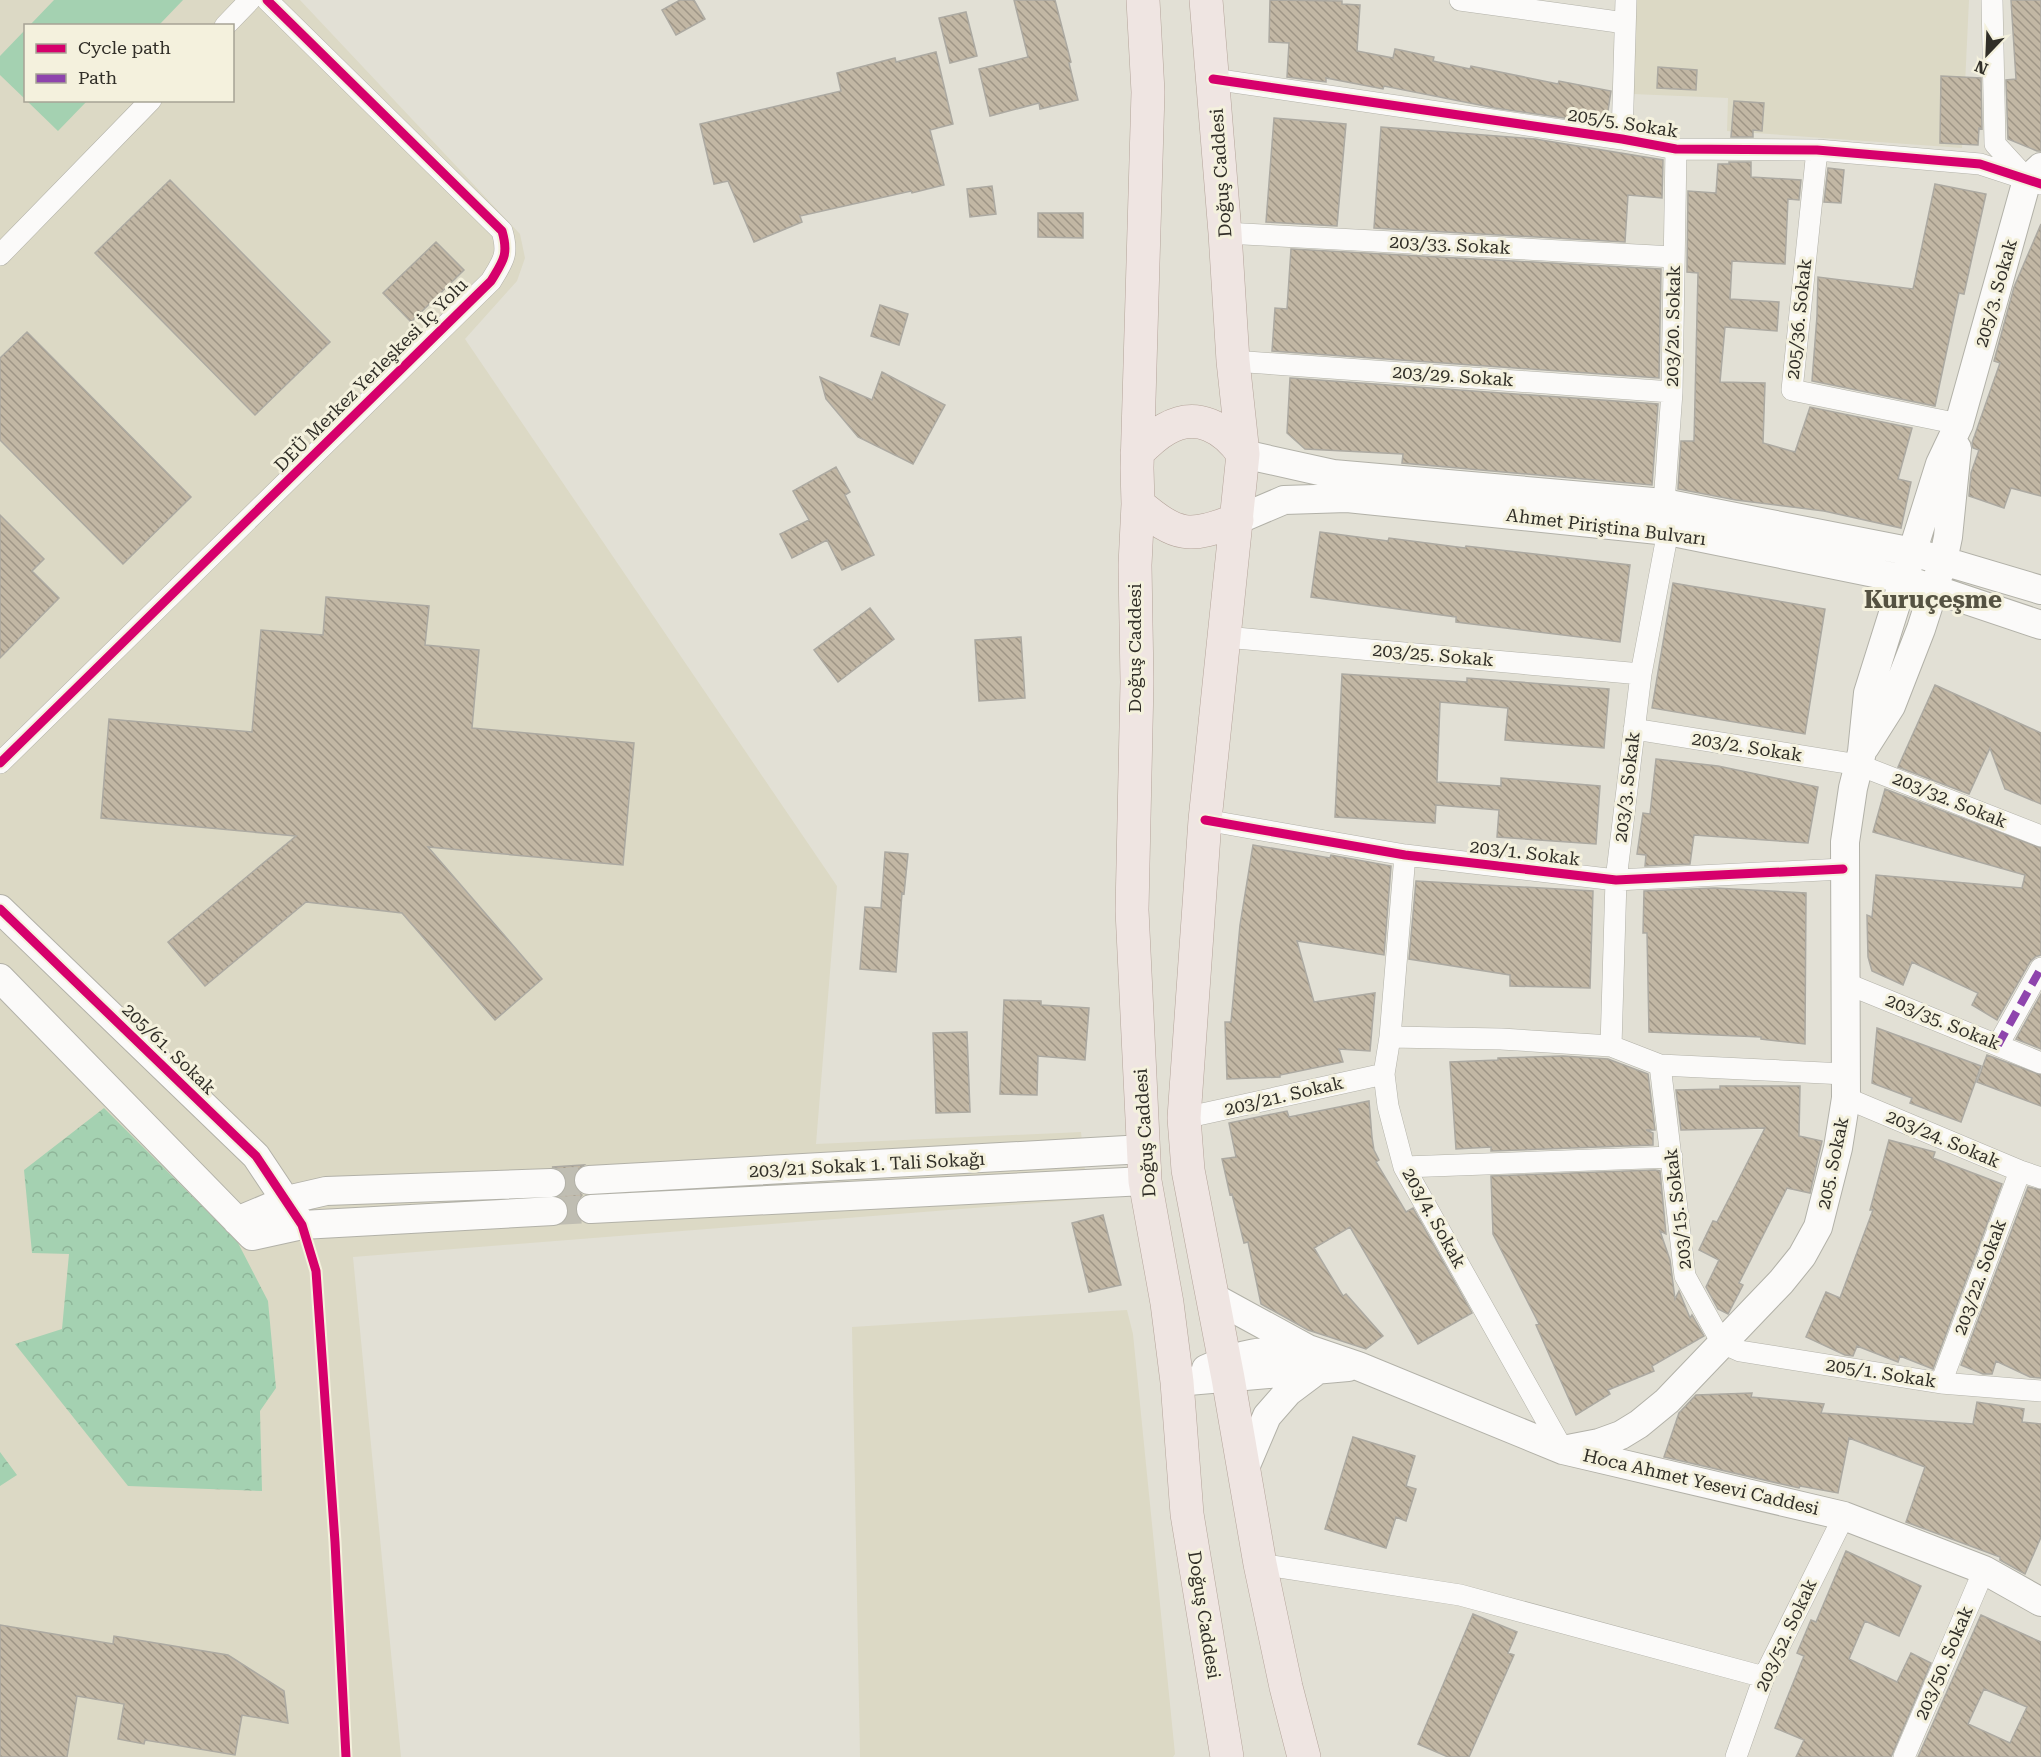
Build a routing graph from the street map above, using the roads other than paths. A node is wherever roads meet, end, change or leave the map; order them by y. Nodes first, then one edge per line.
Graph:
1 (250, 0) edge
2 (267, 0) edge
3 (1143, 0) edge
4 (1206, 0) edge
5 (1460, 0) edge
6 (1626, 0) edge
7 (1992, 0) edge
8 (1625, 23) junction
9 (227, 24) edge
10 (1214, 79) junction
11 (150, 102) edge
12 (1622, 139) junction
13 (1676, 149) junction
14 (1817, 150) junction
15 (2037, 177) edge
16 (1225, 234) junction
17 (0, 255) edge
18 (1674, 257) junction
19 (1233, 361) junction
20 (1672, 392) junction
21 (1959, 424) junction
22 (1137, 453) junction
23 (1242, 454) junction
24 (1664, 503) junction
25 (1138, 504) junction
26 (1237, 520) junction
27 (1668, 531) junction
28 (1908, 565) junction
29 (1938, 575) junction
30 (2041, 590) edge
31 (2041, 625) edge
32 (1225, 637) junction
33 (1641, 674) junction
34 (1634, 729) junction
35 (1861, 758) junction
36 (0, 763) edge
37 (1205, 820) junction
38 (2041, 836) edge
39 (1405, 855) junction
40 (1843, 869) junction
41 (1616, 880) junction
42 (0, 909) edge
43 (2041, 968) edge
44 (0, 978) edge
45 (1845, 983) junction
46 (1390, 1037) junction
47 (1998, 1045) junction
48 (1611, 1046) junction
49 (2041, 1063) edge
50 (1660, 1065) junction
51 (1384, 1074) junction
52 (1845, 1086) junction
53 (1184, 1118) junction
54 (1144, 1149) junction
55 (1672, 1157) junction
56 (1404, 1167) junction
57 (2020, 1171) junction
58 (2041, 1178) edge
59 (589, 1180) tunnel mouth
60 (1145, 1181) junction
61 (551, 1182) tunnel mouth
62 (287, 1200) junction
63 (591, 1209) tunnel mouth
64 (553, 1211) tunnel mouth
65 (302, 1225) junction
66 (245, 1228) junction
67 (1211, 1296) junction
68 (1722, 1343) junction
69 (1312, 1360) junction
70 (1226, 1369) junction
71 (1177, 1382) junction
72 (1941, 1383) junction
73 (2041, 1391) edge
74 (1563, 1450) junction
75 (1244, 1470) junction
76 (1844, 1516) junction
77 (1260, 1564) junction
78 (1984, 1570) junction
79 (2041, 1602) edge
80 (1764, 1677) junction
81 (1227, 1757) edge
82 (1304, 1757) edge
83 (1736, 1757) edge
84 (1904, 1757) edge

1 - 9 street
2 - 36 street, DEÜ Merkez Yerleşkesi İç Yolu
3 - 22 main road
4 - 10 main road, Doğuş Caddesi
5 - 8 street
6 - 8 street
7 - 15 street
8 - 12 street
10 - 12 street, 205/5. Sokak
10 - 16 main road, Doğuş Caddesi
11 - 17 street
12 - 13 street, 205/5. Sokak
13 - 14 street, 205/5. Sokak
13 - 18 street, 203/20. Sokak
14 - 15 street, 205/5. Sokak
14 - 21 street, 205/36. Sokak
15 - 21 main road, 205/3. Sokak
16 - 18 street, 203/33. Sokak
16 - 19 main road, Doğuş Caddesi
18 - 20 street, 203/20. Sokak
19 - 20 street, 203/29. Sokak
19 - 23 main road, Doğuş Caddesi
20 - 24 street, 203/20. Sokak
21 - 28 main road, 205/3. Sokak
21 - 29 main road, 205/3. Sokak
22 - 23 main road
22 - 25 main road
23 - 24 main road, Ahmet Piriştina Bulvarı
23 - 26 main road
24 - 28 main road, Ahmet Piriştina Bulvarı
25 - 26 main road
25 - 54 main road, Doğuş Caddesi
26 - 27 main road, Ahmet Piriştina Bulvarı
26 - 32 main road
27 - 28 main road, Ahmet Piriştina Bulvarı
27 - 33 street, 203/3. Sokak
28 - 29 main road, Ahmet Piriştina Bulvarı
28 - 35 main road, 205. Sokak
29 - 30 main road, Ahmet Piriştina Bulvarı
29 - 31 main road, Ahmet Piriştina Bulvarı
29 - 35 main road, 205. Sokak
32 - 33 street, 203/25. Sokak
32 - 37 main road
33 - 34 street, 203/3. Sokak
34 - 35 street, 203/2. Sokak
34 - 41 street, 203/3. Sokak
35 - 38 street, 203/32. Sokak
35 - 40 main road, 205. Sokak
37 - 39 street, 203/1. Sokak
37 - 53 main road
39 - 41 street, 203/1. Sokak
39 - 46 street, 203/4. Sokak
40 - 41 street, 203/1. Sokak
40 - 45 main road, 205. Sokak
41 - 48 street, 203/3. Sokak
42 - 62 main road, 205/61. Sokak
43 - 47 street
44 - 66 main road
45 - 47 street, 203/35. Sokak
45 - 52 main road, 205. Sokak
46 - 48 street
46 - 51 street, 203/4. Sokak
47 - 49 street, 203/35. Sokak
48 - 50 street
50 - 52 street
50 - 55 street, 203/15. Sokak
51 - 53 street, 203/21. Sokak
51 - 56 street, 203/4. Sokak
52 - 57 street, 203/24. Sokak
52 - 68 main road, 205. Sokak
53 - 67 main road
54 - 59 main road, 203/21 Sokak 1. Tali Sokağı
54 - 60 main road, Doğuş Caddesi
55 - 56 street
55 - 68 street, 203/15. Sokak
56 - 74 street, 203/4. Sokak
57 - 58 street, 203/24. Sokak
57 - 72 street, 203/22. Sokak
60 - 63 main road, 203/21 Sokak 1. Tali Sokağı
60 - 71 main road, Doğuş Caddesi
61 - 62 main road
62 - 65 main road, 205/61. Sokak
62 - 66 main road
64 - 65 main road
65 - 66 main road
67 - 69 main road
67 - 70 main road
68 - 72 street, 205/1. Sokak
68 - 74 main road, 205. Sokak
69 - 70 main road
69 - 74 main road, Hoca Ahmet Yesevi Caddesi
69 - 75 main road
70 - 71 main road
70 - 75 main road
71 - 81 main road, Doğuş Caddesi
72 - 73 street, 205/1. Sokak
74 - 76 main road, Hoca Ahmet Yesevi Caddesi
75 - 77 main road
76 - 78 main road, Hoca Ahmet Yesevi Caddesi
76 - 80 street, 203/52. Sokak
77 - 80 street
77 - 82 main road
78 - 79 main road, Hoca Ahmet Yesevi Caddesi
78 - 84 street, 203/50. Sokak
80 - 83 street, 203/52. Sokak

